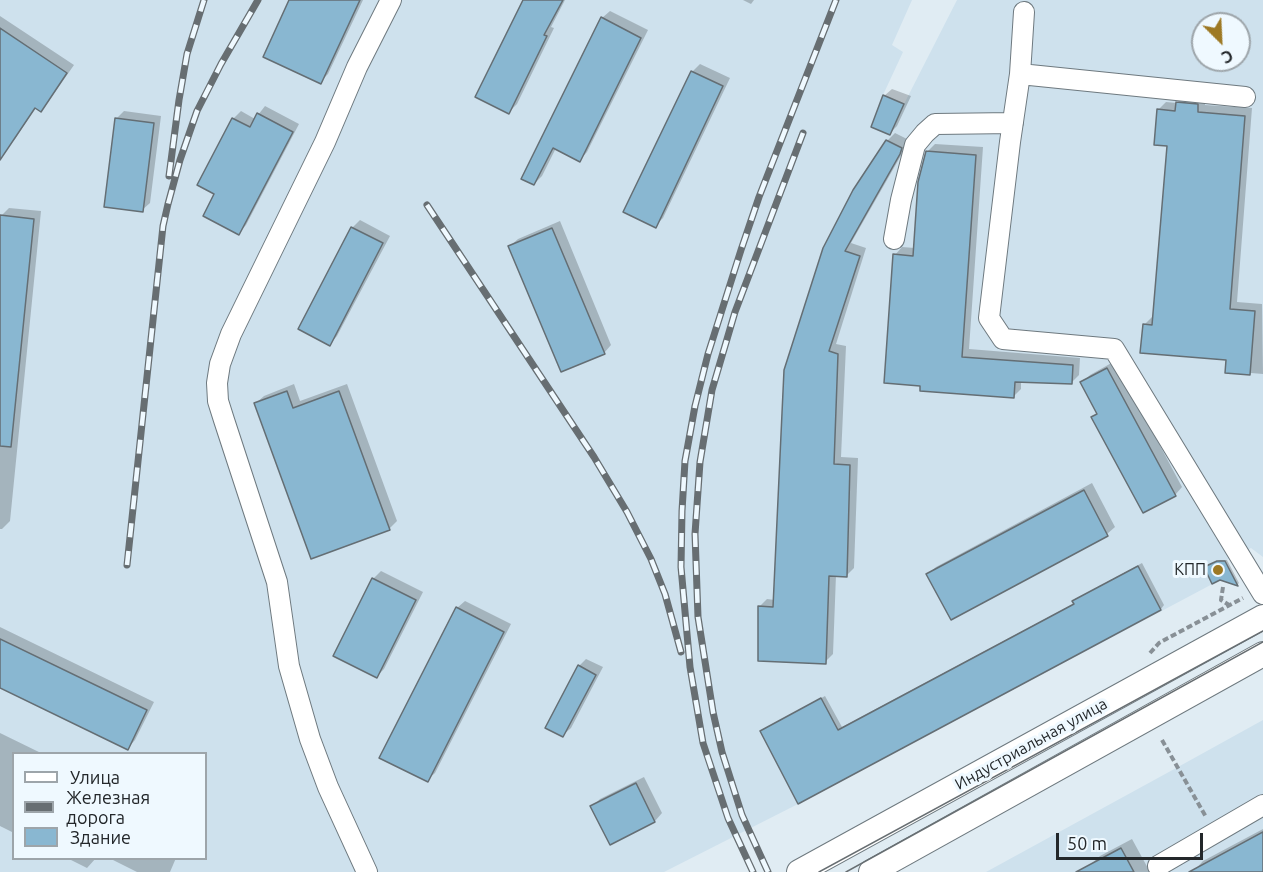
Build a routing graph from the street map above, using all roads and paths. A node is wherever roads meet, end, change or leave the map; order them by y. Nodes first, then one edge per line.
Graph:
1 (391, 0) edge
2 (1024, 12) dead end
3 (1020, 74) junction
4 (1245, 97) dead end
5 (1013, 123) junction
6 (894, 239) dead end
7 (1223, 587) dead end
8 (1263, 594) edge
9 (1229, 605) dead end
10 (1263, 616) edge
11 (1263, 654) edge
12 (1162, 740) dead end
13 (1263, 805) edge
14 (1215, 833) junction
15 (1158, 866) dead end
16 (367, 872) edge
17 (799, 872) edge
18 (871, 872) edge

1 - 16 lane
2 - 3 lane
3 - 4 lane
3 - 5 lane
5 - 6 lane
5 - 8 lane
7 - 9 path
10 - 17 main road, Индустриальная улица
11 - 18 main road, Индустриальная улица
12 - 14 path
13 - 14 lane
14 - 15 lane

